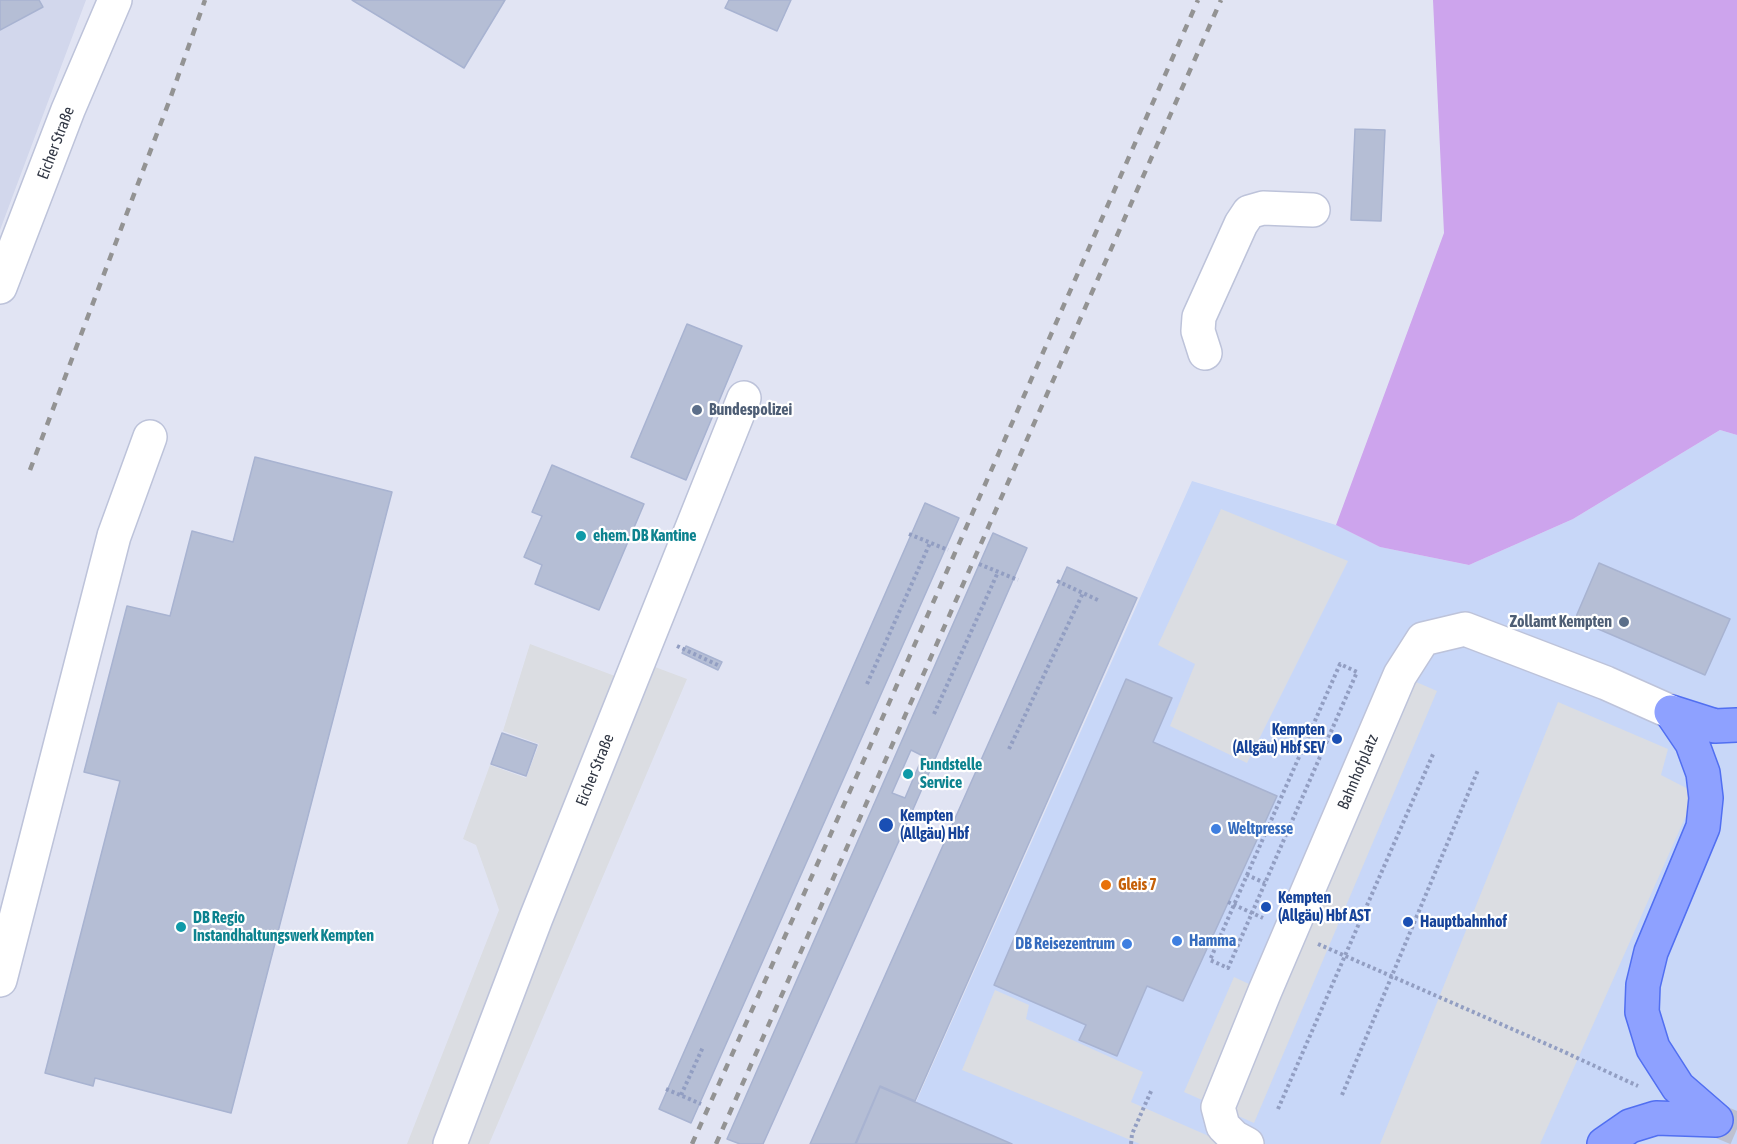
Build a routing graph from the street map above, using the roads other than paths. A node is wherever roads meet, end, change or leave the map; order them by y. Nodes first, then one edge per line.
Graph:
1 (115, 0) edge
2 (1312, 210) dead end
3 (0, 287) edge
4 (1205, 353) dead end
5 (744, 398) dead end
6 (150, 437) dead end
7 (1671, 712) junction
8 (1737, 725) edge
9 (0, 980) edge
10 (450, 1144) edge
11 (1247, 1144) edge
12 (1604, 1144) edge

1 - 3 street, Eicher Straße
2 - 4 street
5 - 10 street, Eicher Straße
6 - 9 street
7 - 8 main road
7 - 11 street, Bahnhofplatz
7 - 12 main road

